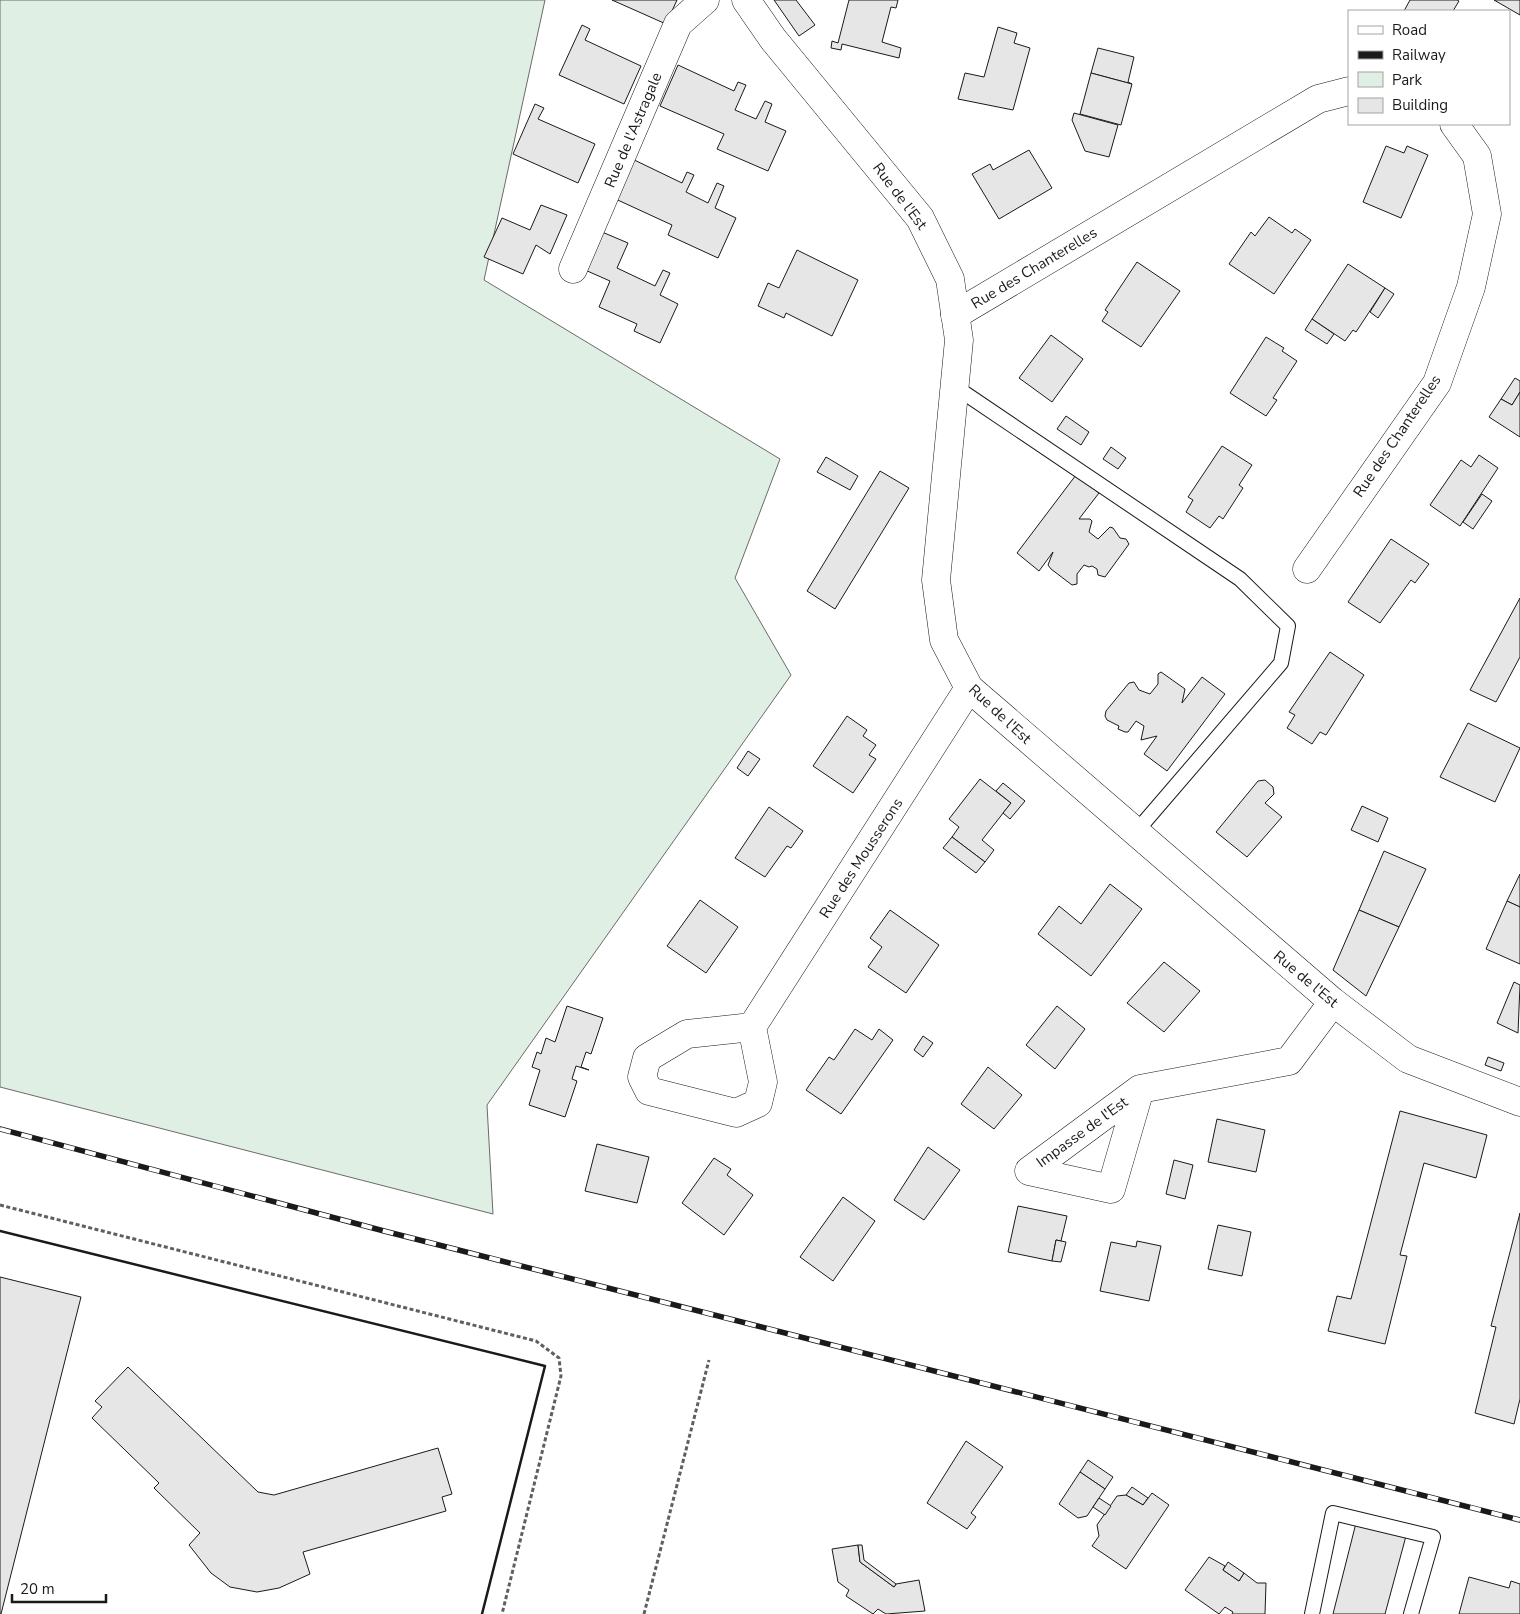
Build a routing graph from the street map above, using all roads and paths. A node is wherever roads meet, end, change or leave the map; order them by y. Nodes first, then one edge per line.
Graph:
1 (705, 0) edge
2 (746, 0) edge
3 (1348, 91) edge
4 (1455, 125) edge
5 (573, 269) dead end
6 (955, 315) junction
7 (954, 386) junction
8 (1307, 569) dead end
9 (970, 688) junction
10 (1135, 833) junction
11 (1333, 1002) junction
12 (752, 1027) dead end
13 (1140, 1089) dead end
14 (1520, 1102) edge
15 (0, 1205) edge
16 (709, 1360) dead end
17 (502, 1614) edge
18 (644, 1614) edge
19 (1312, 1614) edge
20 (1411, 1614) edge

1 - 5 street, Rue de l'Astragale
2 - 6 street, Rue de l'Est
3 - 6 street, Rue des Chanterelles
4 - 8 street, Rue des Chanterelles
6 - 7 street, Rue de l'Est
7 - 9 street, Rue de l'Est
7 - 10 lane
9 - 10 street, Rue de l'Est
9 - 12 street, Rue des Mousserons
10 - 11 street, Rue de l'Est
11 - 13 street, Impasse de l'Est
11 - 14 street, Rue de l'Est
15 - 17 path
16 - 18 path
19 - 20 lane

